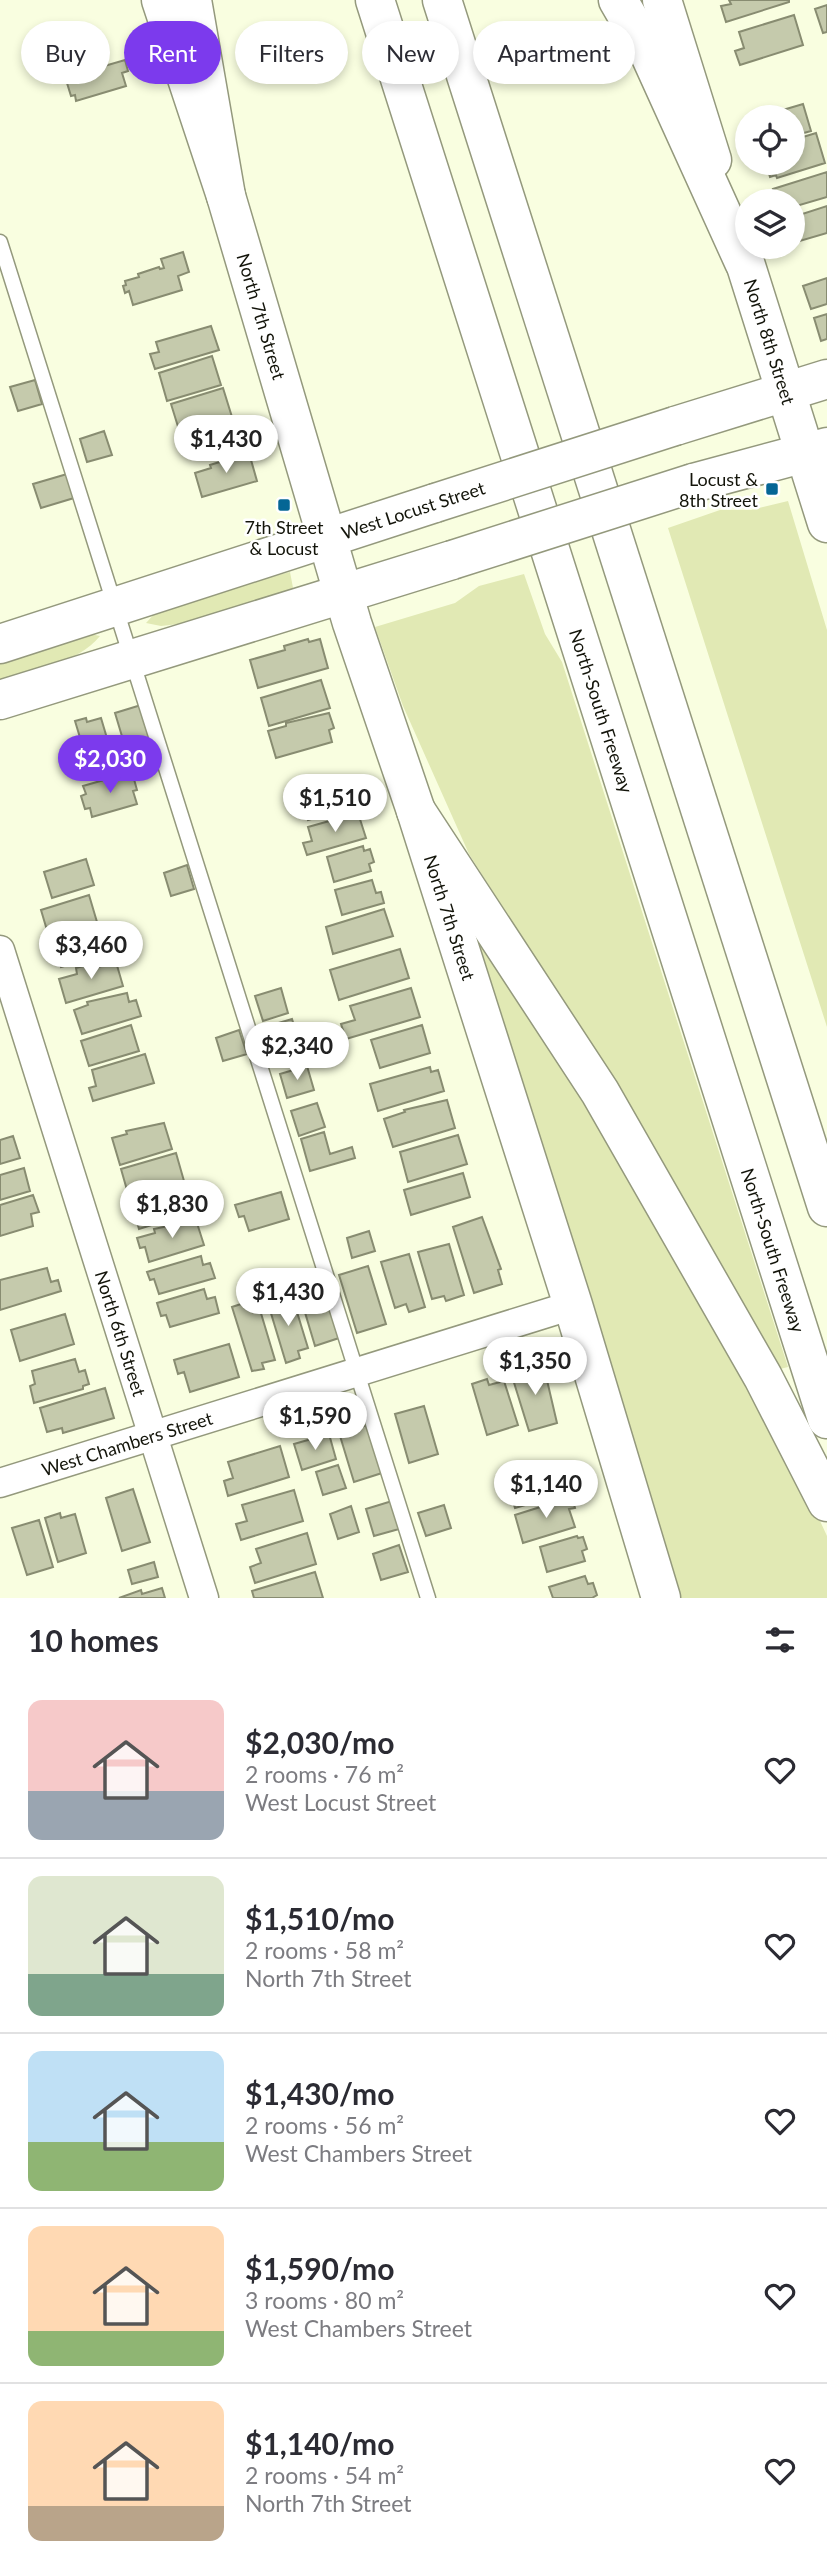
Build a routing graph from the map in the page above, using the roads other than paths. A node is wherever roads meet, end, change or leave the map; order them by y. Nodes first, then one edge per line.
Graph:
1 (161, 0) edge
2 (192, 0) edge
3 (375, 0) edge
4 (442, 0) edge
5 (618, 0) edge
6 (662, 0) edge
7 (226, 196) junction
8 (0, 242) edge
9 (744, 262) junction
10 (827, 379) edge
11 (785, 392) junction
12 (816, 450) edge
13 (827, 523) edge
14 (327, 538) junction
15 (344, 594) junction
16 (115, 607) junction
17 (0, 644) edge
18 (131, 659) junction
19 (0, 700) edge
20 (416, 811) junction
21 (0, 950) edge
22 (827, 1207) edge
23 (573, 1305) junction
24 (356, 1373) junction
25 (827, 1419) edge
26 (153, 1435) junction
27 (0, 1483) edge
28 (827, 1502) edge
29 (204, 1598) edge
30 (428, 1598) edge
31 (661, 1598) edge

1 - 7 main road, North 7th Street
2 - 7 main road
3 - 25 main road, North-South Freeway
4 - 22 main road
5 - 9 main road
6 - 9 main road, North 8th Street
7 - 14 main road, North 7th Street
8 - 16 lane
9 - 11 main road, North 8th Street
10 - 11 main road, West Locust Street
11 - 12 main road, North 8th Street
11 - 14 main road, West Locust Street, bridge
12 - 13 main road, North 8th Street
12 - 15 main road, bridge
14 - 15 main road, North 7th Street
14 - 16 main road, West Locust Street
15 - 18 main road
15 - 20 main road, North 7th Street
16 - 17 main road, West Locust Street
16 - 18 lane
18 - 19 main road
18 - 24 lane
20 - 23 main road, North 7th Street
20 - 28 main road
21 - 26 street, North 6th Street
23 - 24 street, West Chambers Street
23 - 31 main road, North 7th Street
24 - 26 street, West Chambers Street
24 - 30 lane
26 - 27 street, West Chambers Street
26 - 29 street, North 6th Street

